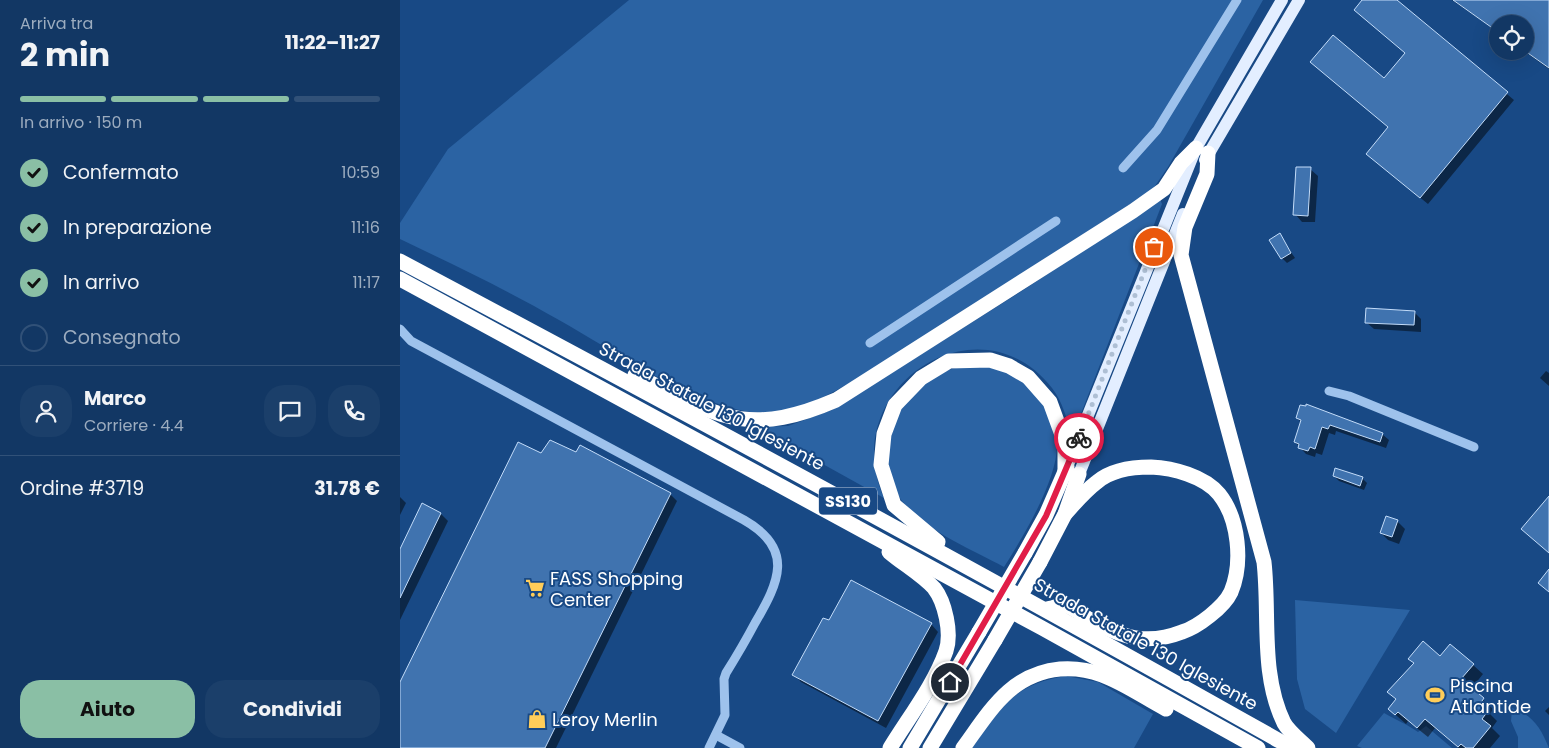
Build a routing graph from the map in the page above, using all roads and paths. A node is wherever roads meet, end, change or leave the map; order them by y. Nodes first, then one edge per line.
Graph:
1 (1237, 0) edge
2 (1282, 0) edge
3 (1299, 0) edge
4 (1202, 151) junction
5 (1122, 168) dead end
6 (1056, 221) dead end
7 (400, 261) edge
8 (400, 279) edge
9 (400, 329) edge
10 (870, 343) dead end
11 (606, 371) junction
12 (1329, 391) dead end
13 (1474, 447) dead end
14 (1070, 472) junction
15 (1065, 514) junction
16 (867, 533) junction
17 (962, 563) junction
18 (1047, 609) junction
19 (1204, 719) junction
20 (716, 735) junction
21 (709, 748) edge
22 (740, 748) edge
23 (890, 748) edge
24 (910, 748) edge
25 (930, 748) edge
26 (963, 748) edge
27 (1258, 748) edge
28 (1292, 748) edge
29 (1308, 748) edge

1 - 5 street
2 - 4 main road
3 - 4 main road
4 - 11 highway
4 - 14 main road
4 - 29 highway
6 - 10 street
7 - 11 highway, Strada Statale 130 Iglesiente / SS130
8 - 16 highway, Strada Statale 130 Iglesiente / SS130
9 - 20 street
11 - 17 highway, Strada Statale 130 Iglesiente / SS130
12 - 13 street
14 - 15 highway
14 - 17 highway
14 - 24 highway, bridge
15 - 18 highway
15 - 25 highway, bridge
16 - 19 highway, Strada Statale 130 Iglesiente / SS130
16 - 23 highway
17 - 18 highway, Strada Statale 130 Iglesiente / SS130
18 - 28 highway, Strada Statale 130 Iglesiente / SS130
19 - 26 highway
19 - 27 highway, Strada Statale 130 Iglesiente / SS130
20 - 21 street
20 - 22 street

